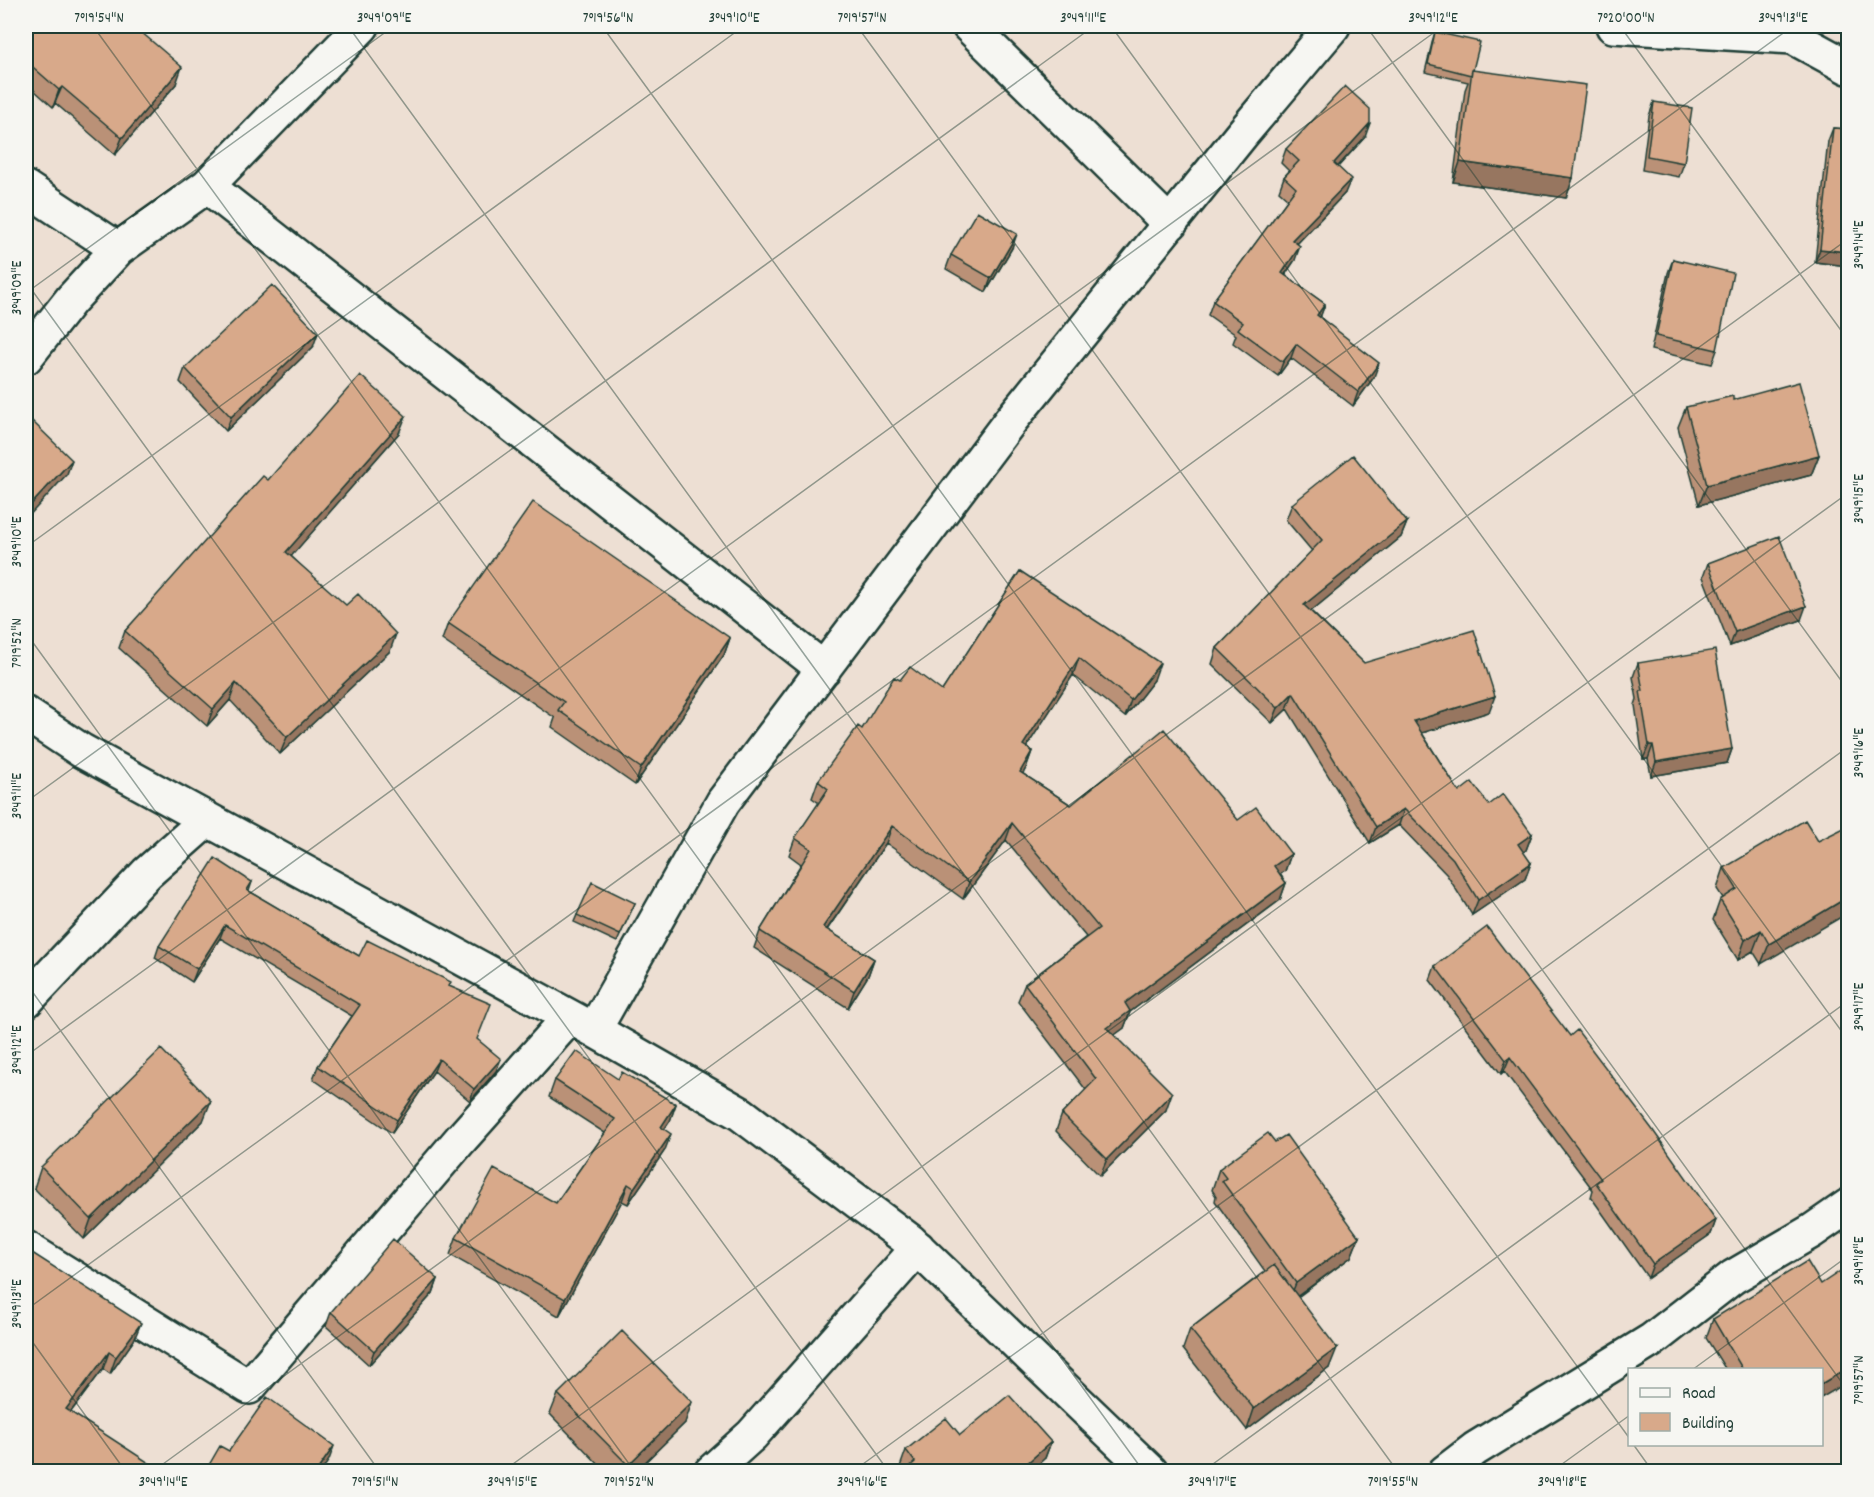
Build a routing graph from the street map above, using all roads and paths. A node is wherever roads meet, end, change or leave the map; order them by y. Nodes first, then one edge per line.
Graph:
1 (363, 26) edge
2 (969, 26) edge
3 (1333, 26) edge
4 (1614, 26) edge
5 (1848, 67) edge
6 (207, 186) junction
7 (26, 188) edge
8 (1170, 224) junction
9 (118, 249) junction
10 (26, 357) edge
11 (824, 669) junction
12 (26, 714) edge
13 (207, 819) junction
14 (26, 1001) edge
15 (581, 1024) junction
16 (1848, 1206) edge
17 (26, 1248) edge
18 (918, 1248) junction
19 (711, 1472) edge
20 (1151, 1472) edge
21 (1445, 1472) edge

1 - 6 street
2 - 8 street
3 - 8 street
4 - 5 street
6 - 9 street
6 - 11 street
7 - 9 street
8 - 11 street
9 - 10 street
11 - 15 street
12 - 13 street
13 - 14 street
13 - 15 street
15 - 17 street
15 - 18 street
16 - 21 street
18 - 19 street
18 - 20 street

